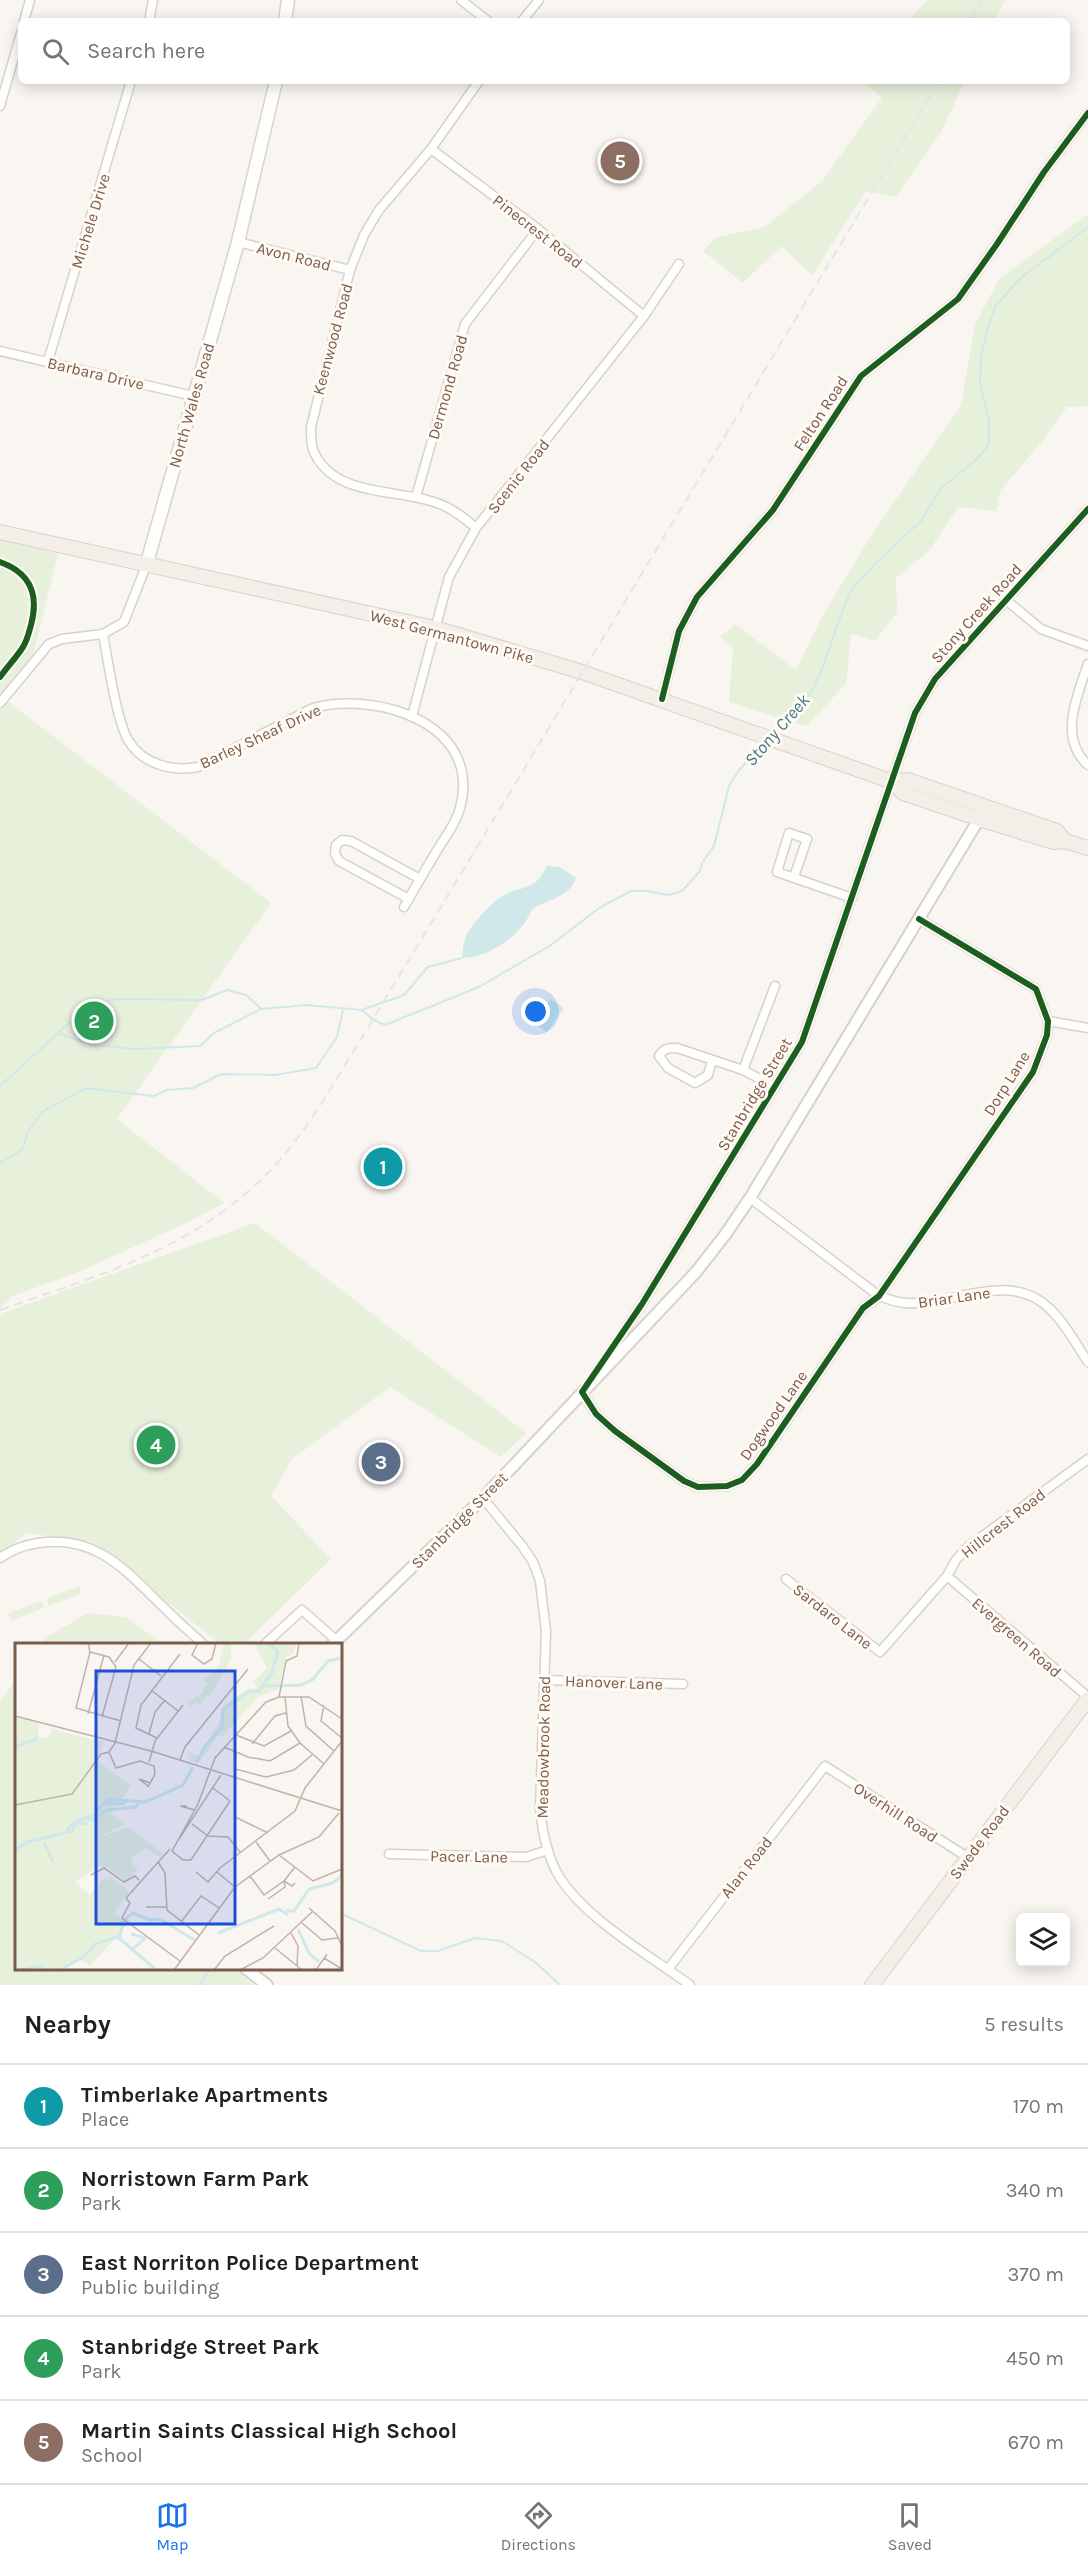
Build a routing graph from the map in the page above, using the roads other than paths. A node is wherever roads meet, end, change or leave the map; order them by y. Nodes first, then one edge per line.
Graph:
1 (30, 0) edge
2 (153, 0) edge
3 (288, 0) edge
4 (461, 0) edge
5 (539, 0) edge
6 (25, 18) edge
7 (150, 18) edge
8 (285, 18) edge
9 (484, 18) edge
10 (524, 18) edge
11 (18, 43) edge
12 (131, 84) edge
13 (275, 84) edge
14 (477, 84) edge
15 (0, 106) edge
16 (1088, 113) edge
17 (431, 149) junction
18 (538, 229) junction
19 (238, 242) junction
20 (680, 264) dead end
21 (350, 270) junction
22 (644, 316) junction
23 (0, 351) edge
24 (48, 362) junction
25 (193, 396) junction
26 (416, 497) junction
27 (1088, 509) edge
28 (476, 528) junction
29 (0, 532) edge
30 (146, 566) junction
31 (1006, 600) junction
32 (435, 628) junction
33 (103, 634) junction
34 (1088, 646) edge
35 (1088, 664) edge
36 (662, 699) junction
37 (0, 703) edge
38 (412, 716) junction
39 (1088, 765) edge
40 (892, 782) junction
41 (979, 819) junction
42 (1065, 841) junction
43 (1088, 848) edge
44 (794, 877) junction
45 (420, 879) junction
46 (852, 898) junction
47 (409, 899) junction
48 (404, 908) dead end
49 (919, 919) junction
50 (775, 986) dead end
51 (1048, 1021) junction
52 (1088, 1028) edge
53 (712, 1061) junction
54 (743, 1070) junction
55 (775, 1087) junction
56 (750, 1198) junction
57 (879, 1296) junction
58 (1088, 1362) edge
59 (582, 1392) junction
60 (1088, 1459) edge
61 (483, 1498) junction
62 (0, 1558) edge
63 (947, 1576) junction
64 (786, 1579) dead end
65 (334, 1642) edge
66 (201, 1643) edge
67 (267, 1643) edge
68 (880, 1652) joint
69 (545, 1680) junction
70 (684, 1684) dead end
71 (1088, 1698) edge
72 (825, 1766) joint
73 (548, 1850) junction
74 (389, 1854) dead end
75 (967, 1857) junction
76 (668, 1969) junction
77 (248, 1970) edge
78 (267, 1985) edge
79 (690, 1985) edge
80 (872, 1985) edge

1 - 6 street
2 - 7 street
3 - 8 main road
4 - 9 street
5 - 10 street
11 - 15 street
12 - 24 street, Michele Drive
13 - 19 main road, North Wales Road
14 - 17 street, Keenwood Road
16 - 36 street, Felton Road
17 - 18 street, Pinecrest Road
17 - 21 street, Keenwood Road
18 - 22 street, Pinecrest Road
18 - 26 street, Dermond Road
19 - 21 street, Avon Road
19 - 25 main road, North Wales Road
20 - 22 street, Scenic Road
21 - 26 street, Keenwood Road
22 - 28 street, Scenic Road
23 - 24 street, Barbara Drive
24 - 25 street, Barbara Drive
25 - 30 main road, North Wales Road
26 - 28 street, Keenwood Road
27 - 31 street, Stony Creek Road
28 - 32 street, Scenic Road
29 - 30 main road, West Germantown Pike
30 - 32 main road, West Germantown Pike
30 - 33 street, North Wales Road
31 - 34 street
31 - 40 street, Stony Creek Road
32 - 36 main road, West Germantown Pike
32 - 38 street, Scenic Road
33 - 37 street
33 - 38 street, Barley Sheaf Drive
35 - 39 street
36 - 40 main road, West Germantown Pike
38 - 45 street, Barley Sheaf Drive
40 - 41 main road, West Germantown Pike
40 - 42 main road, West Germantown Pike
40 - 46 street, Stanbridge Street
41 - 42 main road, West Germantown Pike
41 - 49 street, Stanbridge Street
42 - 43 main road, West Germantown Pike
44 - 44 street
44 - 46 street
45 - 47 street, Barley Sheaf Drive
45 - 47 street
46 - 55 street, Stanbridge Street
47 - 48 street, Barley Sheaf Drive
49 - 51 street
49 - 56 street, Stanbridge Street
50 - 54 street
51 - 52 street
51 - 57 street, Dorp Lane
53 - 53 street
53 - 54 street
54 - 55 street
55 - 59 street, Stanbridge Street
56 - 57 street, Briar Lane
56 - 59 street, Stanbridge Street
57 - 58 street, Briar Lane
57 - 59 street, Dogwood Lane
59 - 61 street, Stanbridge Street
60 - 63 street, Hillcrest Road
61 - 65 street, Stanbridge Street
61 - 69 street, Meadowbrook Road
62 - 66 street
63 - 68 street, Hillcrest Road
63 - 71 street, Evergreen Road
64 - 68 street, Sardaro Lane
65 - 67 street
69 - 70 street, Hanover Lane
69 - 73 street, Meadowbrook Road
71 - 75 main road, Swede Road
72 - 75 street, Overhill Road
72 - 76 street, Alan Road
73 - 74 street, Pacer Lane
73 - 76 street, Meadowbrook Road
75 - 80 main road, Swede Road
76 - 79 street, Meadowbrook Road
77 - 78 street

